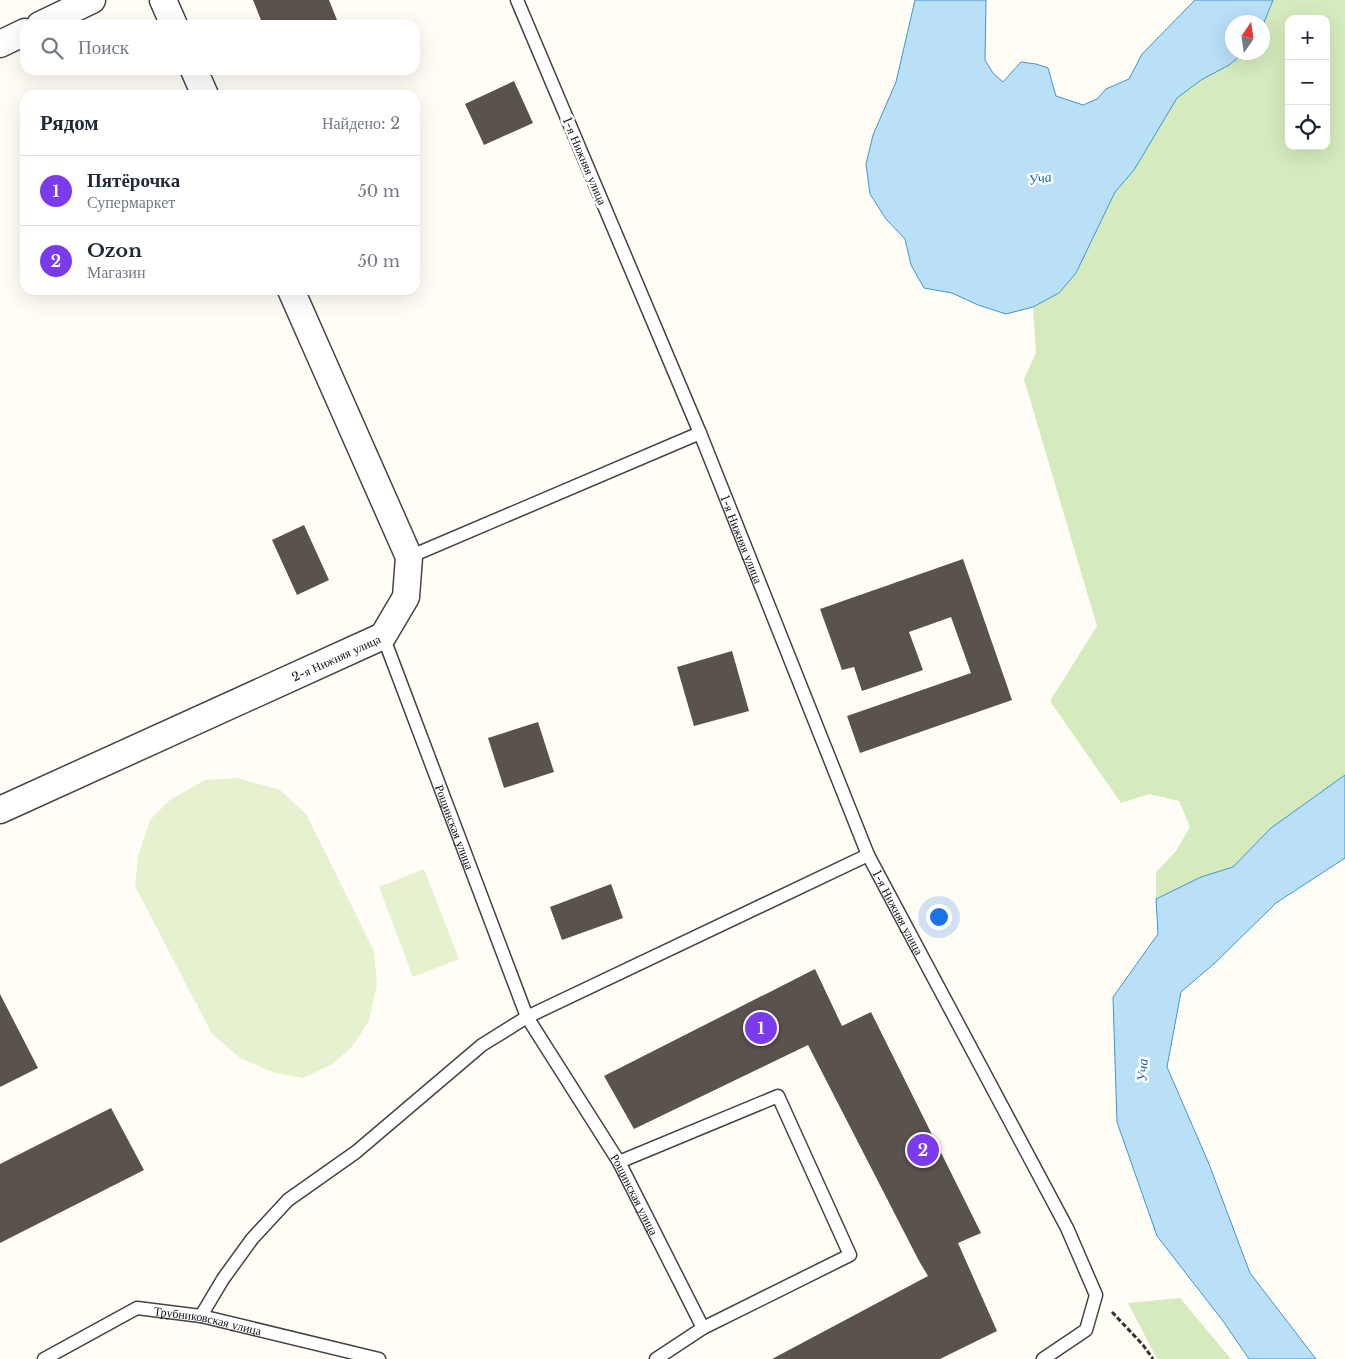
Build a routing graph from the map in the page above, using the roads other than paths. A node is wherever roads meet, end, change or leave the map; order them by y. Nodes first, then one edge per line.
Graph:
1 (92, 0) edge
2 (163, 0) edge
3 (517, 0) edge
4 (50, 20) edge
5 (172, 20) edge
6 (20, 34) edge
7 (0, 44) edge
8 (196, 75) edge
9 (203, 90) edge
10 (293, 295) edge
11 (700, 433) junction
12 (409, 557) junction
13 (383, 636) junction
14 (0, 810) edge
15 (868, 855) junction
16 (527, 1017) junction
17 (619, 1162) junction
18 (200, 1316) junction
19 (703, 1328) junction
20 (44, 1359) edge
21 (379, 1359) edge
22 (656, 1359) edge
23 (1043, 1359) edge

1 - 4 street
2 - 5 street
3 - 11 lane, 1-я Нижняя улица
6 - 7 street
8 - 9 street
10 - 12 street, 2-я Нижняя улица
11 - 12 lane
11 - 15 lane, 1-я Нижняя улица
12 - 13 street, 2-я Нижняя улица
13 - 14 street, 2-я Нижняя улица
13 - 16 lane, Рощинская улица
15 - 16 lane
15 - 23 lane, 1-я Нижняя улица
16 - 17 lane, Рощинская улица
16 - 18 lane
17 - 19 lane, Рощинская улица
17 - 19 lane
18 - 20 lane, Трубниковская улица
18 - 21 lane, Трубниковская улица
19 - 22 lane

